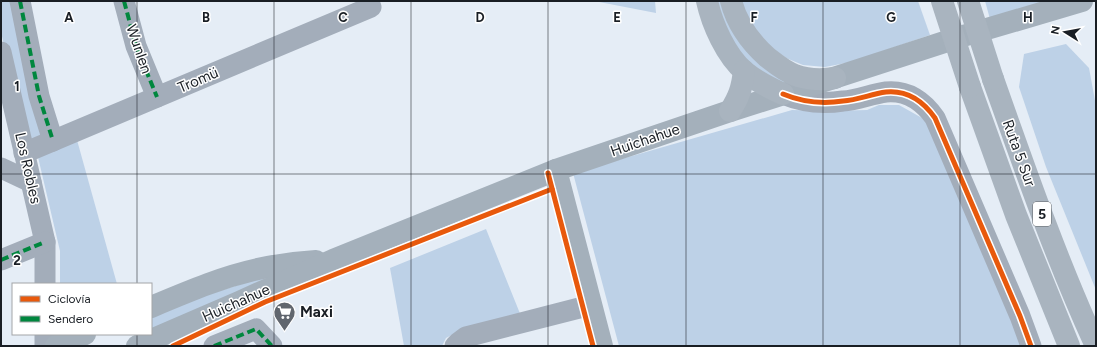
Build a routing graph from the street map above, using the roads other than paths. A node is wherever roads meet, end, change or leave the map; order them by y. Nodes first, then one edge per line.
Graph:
1 (20, 1) edge
2 (124, 1) edge
3 (707, 1) edge
4 (731, 1) edge
5 (942, 1) edge
6 (968, 1) edge
7 (1082, 1) edge
8 (359, 7) edge
9 (1, 52) edge
10 (744, 71) junction
11 (835, 78) junction
12 (783, 94) junction
13 (157, 97) junction
14 (730, 110) junction
15 (53, 141) junction
16 (24, 153) junction
17 (1, 168) edge
18 (556, 170) junction
19 (31, 182) junction
20 (45, 242) junction
21 (1, 260) edge
22 (333, 260) junction
23 (45, 283) edge
24 (591, 305) junction
25 (152, 307) edge
26 (45, 335) edge
27 (83, 335) edge
28 (45, 346) edge
29 (56, 346) edge
30 (137, 346) edge
31 (214, 346) edge
32 (272, 346) edge
33 (455, 346) edge
34 (602, 346) edge
35 (1032, 346) edge
36 (1068, 346) edge
37 (1096, 346) edge

1 - 15 street
2 - 13 street, Wunlen
3 - 10 highway
4 - 11 highway
5 - 36 highway, Ruta 5 Sur / 5, bridge
6 - 37 highway, Ruta 5 Sur / 5, bridge
7 - 11 main road, Huichahue
8 - 13 street, Tromü
9 - 16 street, Los Robles
10 - 12 highway
10 - 14 highway
11 - 12 main road, Huichahue
12 - 14 main road, Huichahue
12 - 35 street
13 - 15 street, Tromü
14 - 18 main road, Huichahue
15 - 16 street, Tromü
16 - 19 street, Los Robles
17 - 19 street
18 - 22 main road, Huichahue
18 - 24 main road
19 - 20 street, Los Robles
20 - 21 street
20 - 23 street, Los Robles
22 - 25 main road, Huichahue
22 - 30 main road, Huichahue
24 - 33 street
24 - 34 main road
26 - 28 street
27 - 29 main road
31 - 32 street

